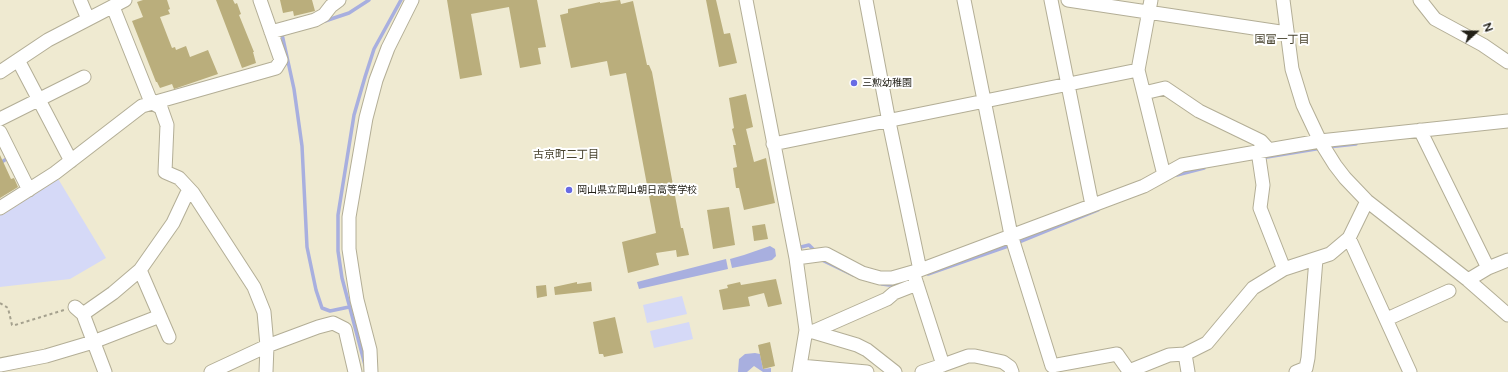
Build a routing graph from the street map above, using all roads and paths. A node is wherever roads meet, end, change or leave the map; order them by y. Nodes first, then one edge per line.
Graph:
1 (80, 0) edge
2 (125, 0) edge
3 (260, 0) edge
4 (339, 0) edge
5 (412, 0) edge
6 (746, 0) edge
7 (866, 0) edge
8 (964, 0) edge
9 (1051, 0) edge
10 (1068, 0) edge
11 (1283, 0) edge
12 (1420, 0) edge
13 (1150, 6) edge
14 (113, 7) junction
15 (88, 19) junction
16 (271, 32) junction
17 (1287, 33) junction
18 (18, 60) junction
19 (1508, 62) edge
20 (1138, 70) junction
21 (0, 72) edge
22 (84, 77) dead end
23 (1067, 84) junction
24 (1144, 93) junction
25 (39, 100) junction
26 (984, 100) junction
27 (151, 102) junction
28 (0, 119) edge
29 (1508, 121) edge
30 (889, 122) junction
31 (0, 132) edge
32 (1422, 134) junction
33 (773, 144) junction
34 (1322, 146) junction
35 (1261, 154) junction
36 (71, 161) junction
37 (1164, 175) junction
38 (189, 189) junction
39 (29, 190) junction
40 (1367, 201) junction
41 (1092, 205) junction
42 (0, 208) edge
43 (1350, 238) junction
44 (1012, 241) junction
45 (809, 256) junction
46 (1316, 259) junction
47 (1508, 260) edge
48 (1488, 268) junction
49 (140, 270) junction
50 (1284, 270) junction
51 (916, 276) junction
52 (1468, 280) junction
53 (1449, 292) dead end
54 (0, 303) edge
55 (79, 310) junction
56 (1508, 315) edge
57 (160, 316) junction
58 (1386, 319) junction
59 (809, 331) junction
60 (169, 337) dead end
61 (93, 342) junction
62 (267, 346) junction
63 (362, 354) junction
64 (1185, 354) junction
65 (943, 364) junction
66 (0, 366) edge
67 (799, 369) edge
68 (1052, 369) edge
69 (1303, 371) edge
70 (105, 372) edge
71 (211, 372) edge
72 (266, 372) edge
73 (355, 372) edge
74 (371, 372) edge
75 (863, 372) edge
76 (895, 372) edge
77 (922, 372) edge
78 (1012, 372) edge
79 (1188, 372) edge
80 (1410, 372) edge

1 - 15 street
2 - 14 street
3 - 16 street
4 - 16 street
5 - 63 street
6 - 33 street
7 - 30 street
8 - 26 street
9 - 23 street
10 - 13 street
11 - 17 street
12 - 19 street
13 - 17 street
13 - 20 street
14 - 15 street
14 - 27 street
15 - 18 street
16 - 27 street
17 - 34 street
18 - 21 street
18 - 25 street
20 - 23 street
20 - 24 street
22 - 25 street
23 - 26 street
23 - 41 street
24 - 35 street
24 - 37 street
25 - 28 street
25 - 36 street
26 - 30 street
26 - 44 street
27 - 36 street
27 - 38 street
29 - 32 street
30 - 33 street
30 - 51 street
31 - 39 street
32 - 34 street
32 - 48 street
33 - 45 street
34 - 35 street
34 - 40 street
35 - 37 street
35 - 50 street
36 - 39 street
37 - 41 street
38 - 49 street
38 - 62 street
39 - 42 street
40 - 43 street
40 - 52 street
41 - 44 street
43 - 46 street
43 - 58 street
44 - 51 street
44 - 68 street
45 - 51 street
45 - 59 street
46 - 50 street
46 - 69 street
47 - 48 street
48 - 52 street
49 - 55 street
49 - 57 street
50 - 64 street
51 - 59 street
51 - 65 street
52 - 56 street
53 - 58 street
54 - 55 path
55 - 61 street
57 - 60 street
57 - 61 street
58 - 80 street
59 - 67 street
59 - 76 street
61 - 66 street
61 - 70 street
62 - 63 street
62 - 71 street
62 - 72 street
63 - 73 street
63 - 74 street
64 - 68 street
64 - 79 street
65 - 77 street
65 - 78 street
67 - 75 street

